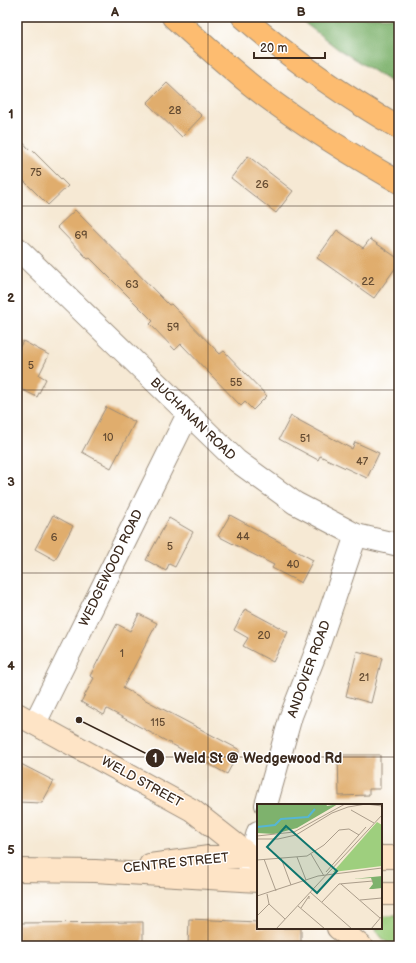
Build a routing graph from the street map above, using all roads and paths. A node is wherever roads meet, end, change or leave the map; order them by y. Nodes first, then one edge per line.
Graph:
1 (173, 17) edge
2 (243, 17) edge
3 (399, 128) edge
4 (399, 182) edge
5 (20, 259) edge
6 (188, 414) junction
7 (356, 535) junction
8 (399, 545) edge
9 (26, 718) edge
10 (266, 804) edge
11 (257, 844) edge
12 (382, 857) edge
13 (399, 857) edge
14 (255, 867) edge
15 (17, 870) edge
16 (382, 894) edge
17 (399, 894) edge
18 (339, 929) edge
19 (361, 946) edge

1 - 4 highway
2 - 3 highway
5 - 6 street, BUCHANAN ROAD
6 - 7 street, BUCHANAN ROAD
6 - 9 street, WEDGEWOOD ROAD
7 - 8 street, BUCHANAN ROAD
7 - 10 street, ANDOVER ROAD
9 - 14 street, WELD STREET
11 - 14 street
12 - 13 street
14 - 15 street, CENTRE STREET
16 - 17 street
18 - 19 street

